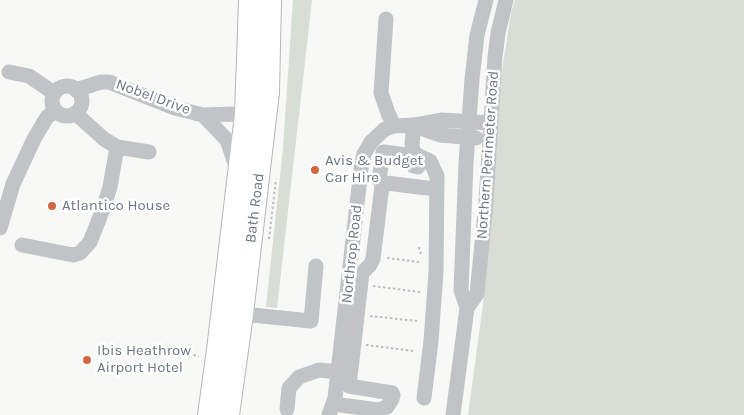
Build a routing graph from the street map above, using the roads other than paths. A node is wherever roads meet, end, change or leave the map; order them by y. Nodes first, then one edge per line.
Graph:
1 (250, 0) edge
2 (270, 0) edge
3 (486, 0) edge
4 (506, 0) edge
5 (386, 19) dead end
6 (9, 72) dead end
7 (76, 90) junction
8 (54, 93) junction
9 (55, 110) junction
10 (75, 113) junction
11 (203, 115) junction
12 (247, 116) junction
13 (469, 121) junction
14 (490, 123) junction
15 (414, 125) junction
16 (394, 126) junction
17 (468, 138) junction
18 (490, 139) junction
19 (116, 147) junction
20 (149, 152) dead end
21 (418, 166) dead end
22 (239, 175) junction
23 (383, 184) junction
24 (427, 188) dead end
25 (2, 209) edge
26 (0, 228) edge
27 (22, 246) dead end
28 (316, 266) dead end
29 (467, 308) junction
30 (242, 314) junction
31 (338, 372) junction
32 (424, 398) dead end
33 (287, 409) dead end
34 (331, 410) edge
35 (209, 415) edge
36 (228, 415) edge
37 (453, 415) edge

1 - 12 highway, Bath Road
2 - 12 highway, Bath Road
3 - 13 street, Northern Perimeter Road
4 - 14 street, Northern Perimeter Road
5 - 16 street
6 - 8 street
7 - 8 street
7 - 10 street
7 - 11 street, Nobel Drive
8 - 9 street
9 - 10 street
9 - 25 street
10 - 19 street
11 - 12 street, Nobel Drive
11 - 22 street
12 - 22 highway, Bath Road
12 - 30 highway, Bath Road
13 - 14 street, Northrop Road
13 - 15 street, Northrop Road
13 - 17 street, Northern Perimeter Road
14 - 18 street, Northern Perimeter Road
15 - 16 street, Northrop Road
15 - 17 street, Northrop Road
15 - 32 street
16 - 31 street, Northrop Road
17 - 18 street, Northrop Road
17 - 29 street, Northern Perimeter Road
18 - 29 street, Northern Perimeter Road
19 - 20 street
19 - 27 street
21 - 23 street
22 - 35 highway, Bath Road
23 - 24 street
23 - 34 street
25 - 26 street
28 - 30 street
29 - 37 street, Northern Perimeter Road
30 - 36 highway, Bath Road
31 - 33 street
31 - 34 street, Northrop Road

